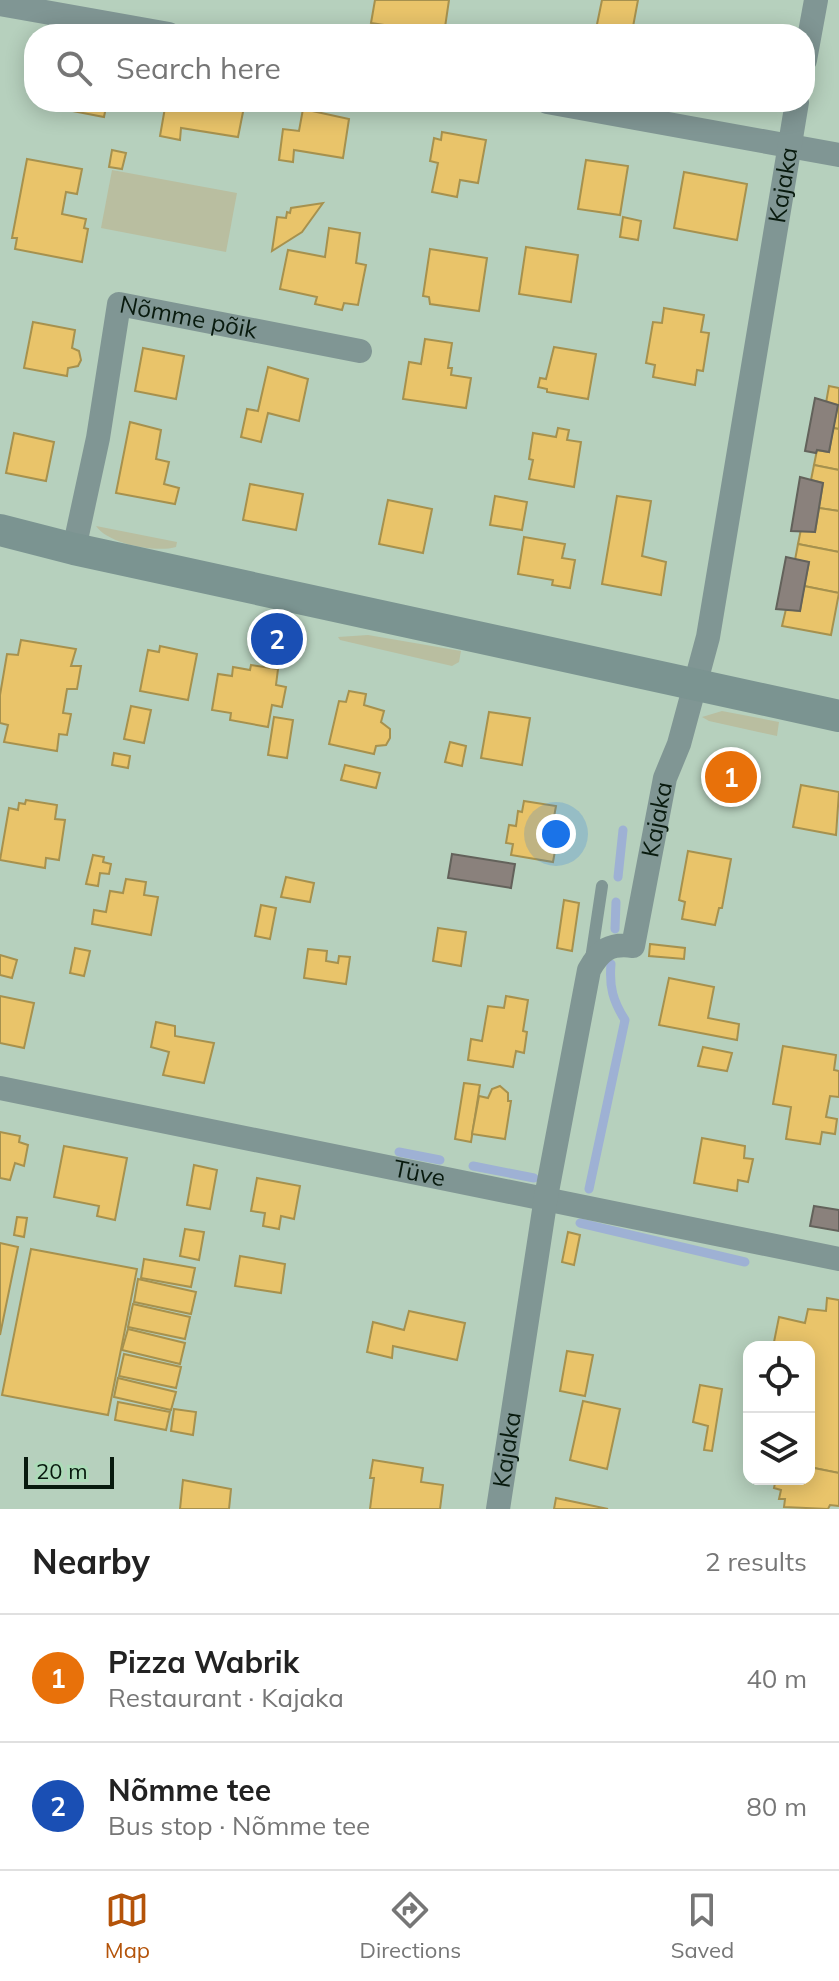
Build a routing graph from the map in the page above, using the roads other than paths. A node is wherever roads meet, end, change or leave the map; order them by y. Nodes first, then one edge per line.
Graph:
1 (816, 0) edge
2 (0, 4) edge
3 (113, 24) edge
4 (812, 24) edge
5 (603, 112) edge
6 (795, 112) edge
7 (789, 145) junction
8 (839, 155) edge
9 (360, 351) dead end
10 (0, 530) edge
11 (74, 549) junction
12 (694, 684) junction
13 (839, 716) edge
14 (602, 886) dead end
15 (589, 970) junction
16 (0, 1088) edge
17 (546, 1197) junction
18 (839, 1259) edge
19 (498, 1509) edge

1 - 4 street
2 - 3 street
5 - 7 street
6 - 7 street, Kajaka
7 - 8 street
7 - 12 street, Kajaka
9 - 11 street, Nõmme põik
10 - 11 street
11 - 12 street
12 - 13 street
12 - 15 street, Kajaka
14 - 15 lane
15 - 17 street, Kajaka
16 - 17 street, Tüve
17 - 18 street, Tüve
17 - 19 street, Kajaka

